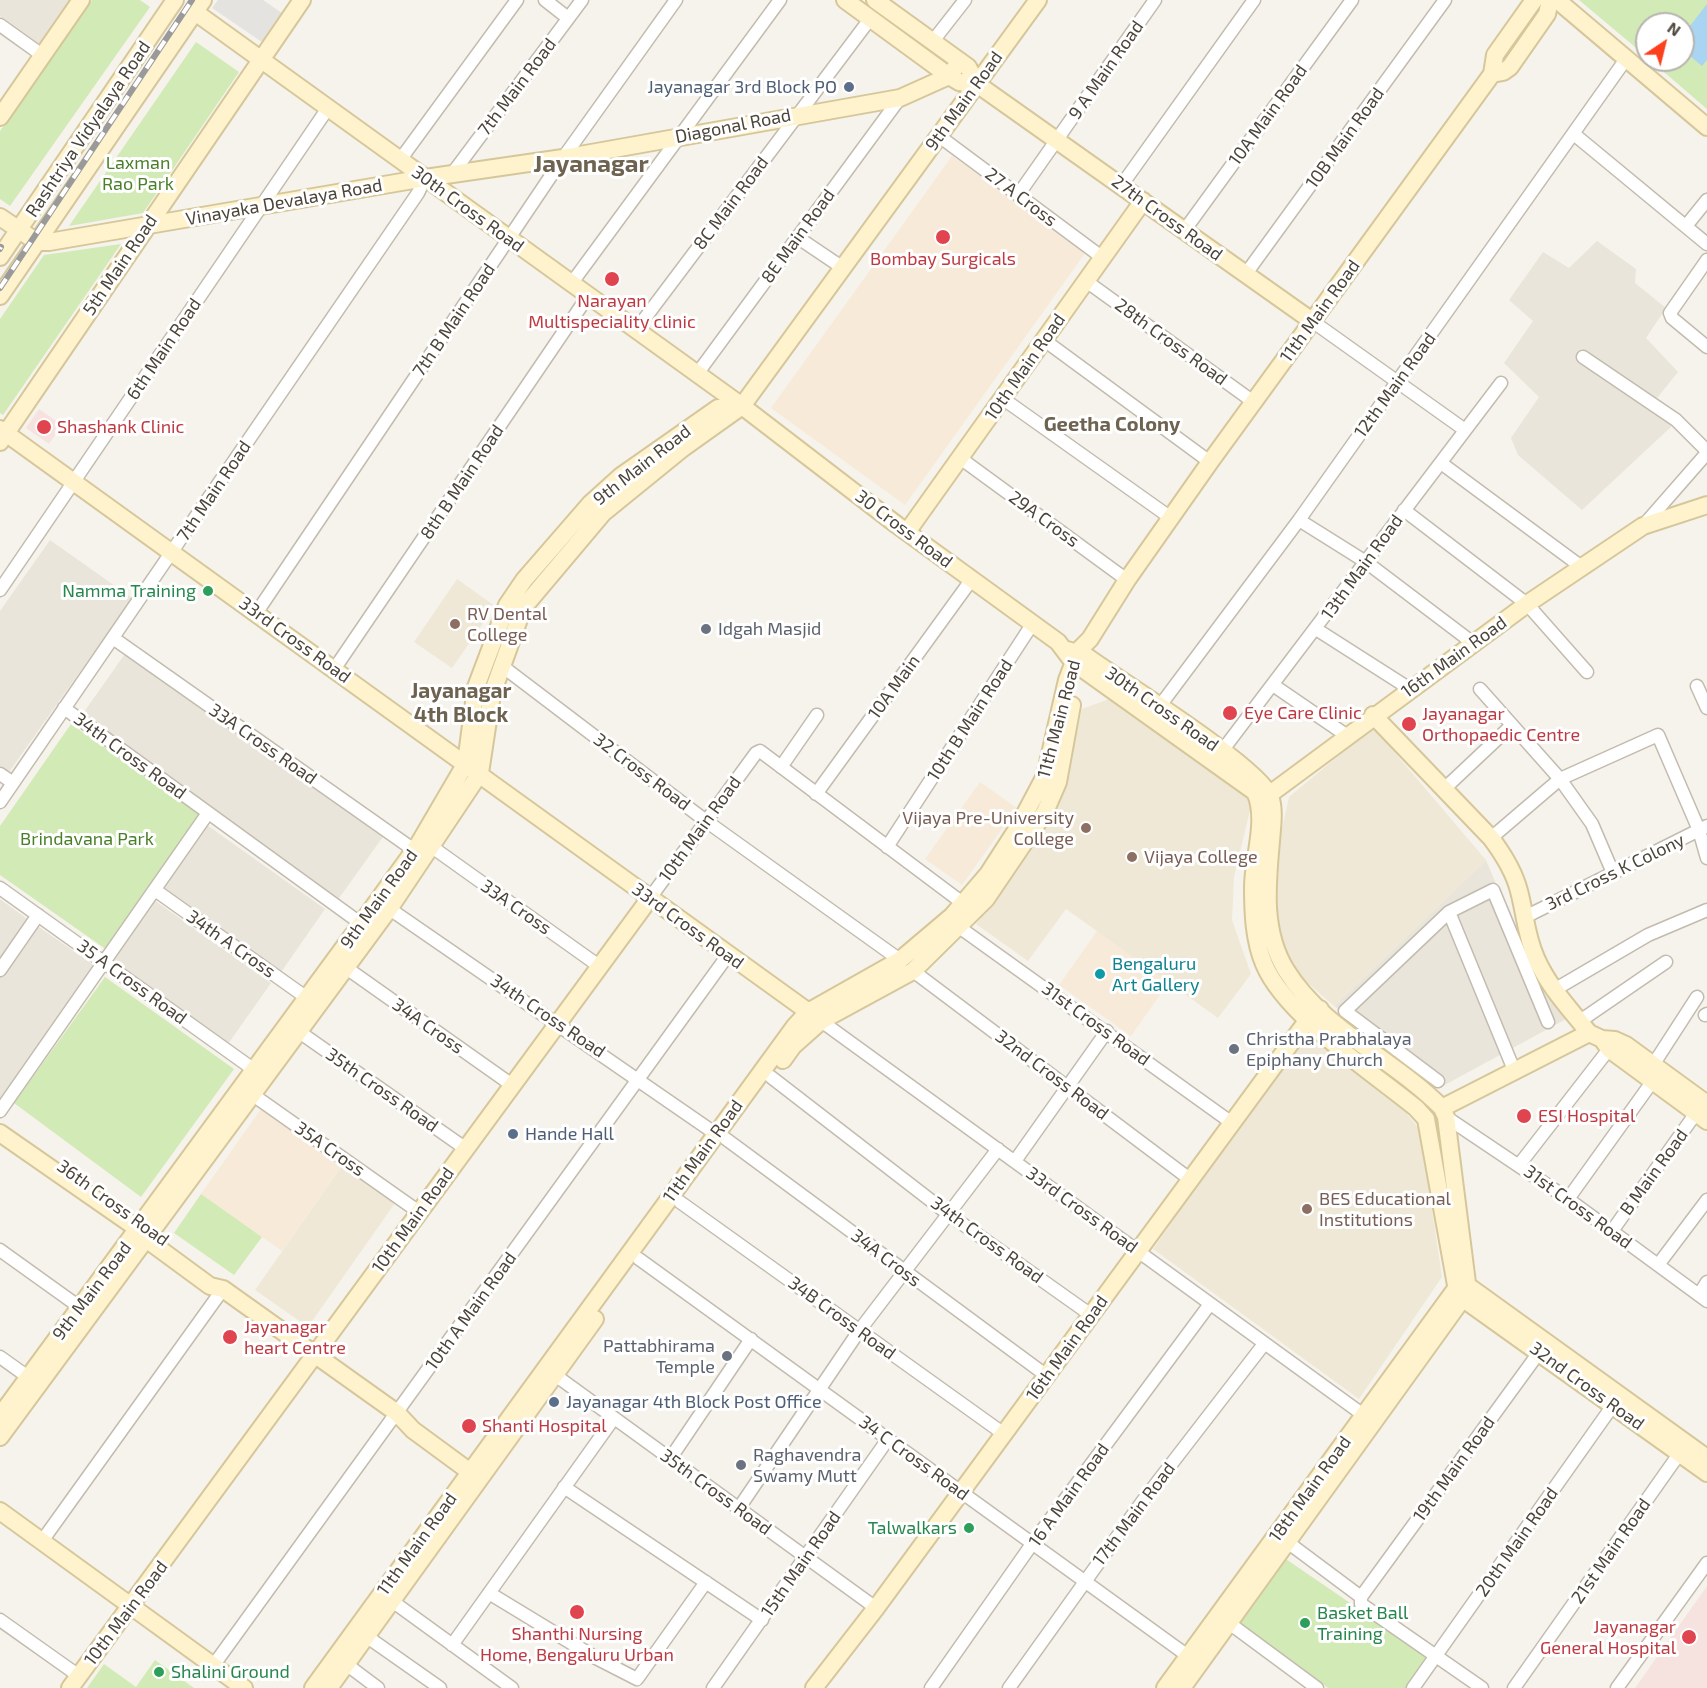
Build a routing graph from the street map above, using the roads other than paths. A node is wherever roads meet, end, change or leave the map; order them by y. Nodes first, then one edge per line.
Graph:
1 (81, 0) edge
2 (176, 0) edge
3 (302, 0) edge
4 (516, 0) edge
5 (545, 0) edge
6 (582, 0) edge
7 (676, 0) edge
8 (780, 0) edge
9 (845, 0) edge
10 (965, 0) edge
11 (1038, 0) edge
12 (1155, 0) edge
13 (1254, 0) edge
14 (1352, 0) edge
15 (1445, 0) edge
16 (1534, 0) edge
17 (1550, 0) edge
18 (1557, 0) edge
19 (882, 2) edge
20 (199, 6) edge
21 (568, 18) junction
22 (870, 19) junction
23 (0, 25) edge
24 (933, 41) junction
25 (42, 55) junction
26 (261, 59) junction
27 (1626, 59) junction
28 (960, 62) junction
29 (1492, 74) junction
30 (949, 76) junction
31 (977, 84) junction
32 (900, 98) junction
33 (328, 108) junction
34 (798, 114) junction
35 (0, 117) edge
36 (1707, 127) edge
37 (1575, 135) junction
38 (939, 136) junction
39 (678, 137) junction
40 (1056, 140) junction
41 (563, 158) junction
42 (400, 160) junction
43 (452, 174) junction
44 (425, 178) junction
45 (1121, 186) junction
46 (1018, 195) junction
47 (1707, 200) edge
48 (1143, 201) junction
49 (261, 206) junction
50 (0, 217) edge
51 (148, 225) junction
52 (1686, 226) junction
53 (19, 230) junction
54 (1184, 231) junction
55 (797, 237) junction
56 (509, 238) junction
57 (37, 242) junction
58 (1707, 244) edge
59 (0, 257) edge
60 (1103, 258) junction
61 (1707, 260) edge
62 (843, 268) junction
63 (1245, 275) junction
64 (1086, 281) junction
65 (572, 284) junction
66 (0, 296) edge
67 (588, 296) junction
68 (1312, 321) junction
69 (636, 330) junction
70 (1044, 340) junction
71 (1707, 347) edge
72 (1583, 357) dead end
73 (697, 374) junction
74 (1397, 381) junction
75 (1501, 382) dead end
76 (1002, 398) junction
77 (1255, 403) junction
78 (742, 406) junction
79 (1464, 430) junction
80 (2, 435) edge
81 (1707, 452) edge
82 (960, 458) junction
83 (1210, 462) junction
84 (1441, 463) junction
85 (74, 482) junction
86 (1707, 505) edge
87 (1404, 510) junction
88 (1172, 518) junction
89 (1299, 520) junction
90 (1643, 526) junction
91 (907, 532) junction
92 (172, 552) junction
93 (1366, 561) junction
94 (1583, 568) junction
95 (972, 579) junction
96 (1127, 580) junction
97 (0, 590) edge
98 (1527, 604) junction
99 (257, 612) junction
100 (1033, 624) junction
101 (1316, 629) junction
102 (113, 638) junction
103 (1473, 643) junction
104 (1077, 657) junction
105 (502, 666) junction
106 (335, 668) junction
107 (1587, 672) dead end
108 (1274, 685) junction
109 (1697, 686) dead end
110 (1480, 688) dead end
111 (1410, 689) junction
112 (1160, 707) junction
113 (64, 708) junction
114 (1707, 708) edge
115 (818, 715) dead end
116 (1373, 715) junction
117 (1511, 726) junction
118 (1346, 735) junction
119 (1222, 751) junction
120 (781, 767) junction
121 (473, 768) junction
122 (0, 774) edge
123 (1560, 779) junction
124 (13, 783) junction
125 (1443, 790) junction
126 (816, 794) junction
127 (1270, 795) junction
128 (0, 802) edge
129 (208, 813) junction
130 (706, 821) junction
131 (1703, 828) edge
132 (1491, 838) junction
133 (432, 847) junction
134 (886, 847) junction
135 (414, 850) junction
136 (1707, 858) edge
137 (1613, 873) junction
138 (0, 888) edge
139 (155, 890) junction
140 (650, 898) junction
141 (384, 904) junction
142 (964, 904) junction
143 (1707, 910) edge
144 (1449, 912) junction
145 (38, 915) junction
146 (1523, 918) junction
147 (959, 927) junction
148 (366, 928) junction
149 (728, 955) junction
150 (900, 960) junction
151 (1666, 962) dead end
152 (104, 963) junction
153 (599, 966) junction
154 (345, 967) junction
155 (0, 970) edge
156 (913, 971) junction
157 (1554, 990) junction
158 (1697, 997) dead end
159 (307, 998) junction
160 (1314, 1015) junction
161 (814, 1016) junction
162 (558, 1022) junction
163 (1548, 1022) dead end
164 (298, 1031) junction
165 (1107, 1031) junction
166 (1595, 1035) junction
167 (1514, 1070) junction
168 (260, 1073) junction
169 (1653, 1073) junction
170 (771, 1077) junction
171 (639, 1078) junction
172 (1438, 1081) dead end
173 (512, 1085) junction
174 (1068, 1086) junction
175 (247, 1091) junction
176 (1705, 1109) edge
177 (0, 1111) edge
178 (1444, 1112) junction
179 (0, 1121) edge
180 (1232, 1123) junction
181 (0, 1133) edge
182 (721, 1136) junction
183 (466, 1149) junction
184 (998, 1149) junction
185 (1015, 1161) junction
186 (1520, 1165) junction
187 (1191, 1180) junction
188 (1568, 1199) junction
189 (1707, 1200) edge
190 (680, 1202) junction
191 (419, 1212) junction
192 (947, 1213) junction
193 (145, 1231) junction
194 (1612, 1231) junction
195 (0, 1250) edge
196 (1138, 1252) junction
197 (639, 1259) junction
198 (1658, 1265) junction
199 (904, 1272) junction
200 (1707, 1282) edge
201 (223, 1289) junction
202 (1463, 1290) junction
203 (1703, 1298) edge
204 (1210, 1304) junction
205 (85, 1311) junction
206 (1091, 1315) junction
207 (859, 1331) junction
208 (751, 1340) junction
209 (1264, 1344) junction
210 (1544, 1347) junction
211 (315, 1355) junction
212 (0, 1357) edge
213 (555, 1375) junction
214 (1047, 1376) junction
215 (33, 1381) junction
216 (819, 1389) junction
217 (1617, 1400) junction
218 (397, 1413) junction
219 (0, 1416) edge
220 (614, 1418) junction
221 (1369, 1419) junction
222 (1004, 1434) junction
223 (0, 1437) edge
224 (888, 1439) junction
225 (1683, 1448) junction
226 (1707, 1458) edge
227 (670, 1459) junction
228 (477, 1471) junction
229 (1707, 1473) edge
230 (564, 1487) junction
231 (961, 1492) junction
232 (739, 1508) junction
233 (0, 1511) edge
234 (1282, 1538) junction
235 (42, 1540) junction
236 (1032, 1544) junction
237 (807, 1557) junction
238 (1707, 1563) edge
239 (1084, 1581) junction
240 (706, 1582) junction
241 (489, 1593) junction
242 (1360, 1597) junction
243 (392, 1601) junction
244 (131, 1607) junction
245 (876, 1608) junction
246 (0, 1620) edge
247 (762, 1620) junction
248 (1229, 1623) junction
249 (366, 1636) junction
250 (452, 1645) junction
251 (1188, 1656) junction
252 (1436, 1656) junction
253 (346, 1664) junction
254 (213, 1666) junction
255 (75, 1682) edge
256 (1302, 1684) edge
257 (244, 1688) edge
258 (313, 1688) edge
259 (329, 1688) edge
260 (378, 1688) edge
261 (440, 1688) edge
262 (512, 1688) edge
263 (712, 1688) edge
264 (814, 1688) edge
265 (931, 1688) edge
266 (1008, 1688) edge
267 (1166, 1688) edge
268 (1182, 1688) edge
269 (1317, 1688) edge
270 (1413, 1688) edge
271 (1482, 1688) edge
272 (1514, 1688) edge
273 (1617, 1688) edge

1 - 25 main road
2 - 53 main road, Rashtriya Vidyalaya Road
3 - 26 main road, 5th Main Road
4 - 42 street
5 - 21 street
6 - 21 street, 7th Main Road
7 - 41 street, 7th B Main Road
8 - 39 street
9 - 22 main road
10 - 24 street
11 - 31 main road, 9th Main Road
12 - 40 street, 9 A Main Road
13 - 45 street
14 - 54 street, 10A Main Road
15 - 63 street, 10B Main Road
16 - 29 main road, 11th Main Road
17 - 29 main road, 11th Main Road
18 - 27 main road
19 - 24 main road, 27th Cross Road
20 - 26 main road, 30th Cross Road
20 - 57 main road, Rashtriya Vidyalaya Road
21 - 43 street, 7th Main Road
22 - 30 main road
22 - 34 street, 8C Main Road
23 - 25 street
24 - 28 main road, 27th Cross Road
25 - 35 main road
26 - 33 main road, 30th Cross Road
26 - 51 main road, 5th Main Road
27 - 36 main road
27 - 37 street, 12th Main Road
28 - 30 main road, Diagonal Road
28 - 31 main road, 27th Cross Road
29 - 68 main road, 11th Main Road
30 - 31 main road
30 - 32 main road, Diagonal Road
31 - 38 main road, 9th Main Road
31 - 40 main road, 27th Cross Road
32 - 34 main road, Diagonal Road
32 - 55 street, 8E Main Road
33 - 42 main road, 30th Cross Road
33 - 49 street, 6th Main Road
34 - 39 main road, Diagonal Road
34 - 69 street, 8C Main Road
37 - 52 street
37 - 74 street, 12th Main Road
38 - 46 street, 27 A Cross
38 - 62 main road, 9th Main Road
39 - 41 main road, Diagonal Road
39 - 65 street
40 - 45 main road, 27th Cross Road
40 - 46 street, 9 A Main Road
41 - 43 main road, Diagonal Road
41 - 56 street, 7th B Main Road
42 - 44 main road, 30th Cross Road
43 - 44 main road, Diagonal Road
44 - 49 main road, Vinayaka Devalaya Road
44 - 56 main road, 30th Cross Road
44 - 92 street, 7th Main Road
45 - 48 main road, 27th Cross Road
46 - 60 street, 27 A Cross
47 - 52 street
48 - 54 main road, 27th Cross Road
48 - 60 main road, 10th Main Road
49 - 51 main road, Vinayaka Devalaya Road
49 - 85 street, 6th Main Road
50 - 53 main road
51 - 57 main road, Vinayaka Devalaya Road
51 - 80 main road, 5th Main Road
52 - 58 street
53 - 57 main road
53 - 59 main road, Rashtriya Vidyalaya Road
54 - 63 main road, 27th Cross Road
55 - 62 street
55 - 73 street, 8E Main Road
56 - 65 main road, 30th Cross Road
56 - 99 street, 7th B Main Road
57 - 66 main road, Rashtriya Vidyalaya Road
60 - 64 main road, 10th Main Road
61 - 71 street
62 - 78 main road, 9th Main Road
63 - 68 main road, 27th Cross Road
64 - 70 main road, 10th Main Road
64 - 77 street, 28th Cross Road
65 - 67 main road, 30th Cross Road
67 - 69 main road, 30th Cross Road
67 - 106 street, 8th B Main Road
68 - 74 street, 27th Cross Road
68 - 77 main road, 11th Main Road
69 - 73 main road, 30th Cross Road
70 - 76 main road, 10th Main Road
70 - 83 street
72 - 81 street
73 - 78 main road, 30th Cross Road
74 - 79 street, 27th Cross Road
74 - 89 street, 12th Main Road
75 - 79 street, 13th Main Road
76 - 82 main road, 10th Main Road
76 - 88 street
77 - 83 main road, 11th Main Road
78 - 91 main road, 30 Cross Road
78 - 105 main road, 9th Main Road
78 - 121 main road, 9th Main Road
79 - 84 street, 13th Main Road
80 - 85 main road, 33rd Cross Road
81 - 90 street, 16th Main Road
82 - 91 main road, 10th Main Road
82 - 96 street, 29A Cross
83 - 88 main road, 11th Main Road
84 - 87 street, 13th Main Road
84 - 94 street
85 - 92 main road, 33rd Cross Road
85 - 97 street, 6th Main Road
86 - 90 main road, 16th Main Road
87 - 93 street, 13th Main Road
87 - 98 street
88 - 96 main road, 11th Main Road
89 - 93 street
89 - 112 street, 12th Main Road
90 - 94 main road, 16th Main Road
91 - 95 main road, 30 Cross Road
92 - 99 main road, 33rd Cross Road
92 - 102 street, 7th Main Road
93 - 101 street, 13th Main Road
93 - 103 street
94 - 98 main road, 16th Main Road
95 - 100 main road, 30 Cross Road
95 - 126 street, 10A Main
96 - 104 main road, 11th Main Road
98 - 103 main road, 16th Main Road
98 - 107 street
99 - 106 main road, 33rd Cross Road
100 - 104 main road, 30 Cross Road
100 - 134 street, 10th B Main Road
101 - 108 street, 13th Main Road
101 - 111 street
102 - 113 street, 7th Main Road
102 - 135 street, 33A Cross Road
103 - 111 main road, 16th Main Road
104 - 112 main road, 30th Cross Road
104 - 142 main road, 11th Main Road
104 - 147 main road, 11th Main Road
104 - 160 main road, 30th Cross Road
105 - 121 main road, 9th Main Road
105 - 130 street, 32 Cross Road
106 - 121 main road, 33rd Cross Road
108 - 118 street
108 - 119 street, 13th Main Road
109 - 114 street
110 - 117 street
111 - 116 main road, 16th Main Road
112 - 119 main road, 30th Cross Road
113 - 124 street, 7th Main Road
113 - 129 street, 34th Cross Road
115 - 120 street
116 - 118 main road, 16th Main Road
116 - 125 main road
117 - 123 street
117 - 125 street
118 - 127 main road, 16th Main Road
119 - 127 main road, 30th Cross Road
120 - 126 street
120 - 130 street, 10th Main Road
121 - 133 main road, 9th Main Road
121 - 135 main road, 9th Main Road
121 - 140 main road, 33rd Cross Road
122 - 124 street
123 - 131 street
123 - 132 street
123 - 137 street
124 - 128 street, 7th Main Road
125 - 132 main road
126 - 134 street
127 - 160 main road, 30th Cross Road
129 - 139 street
129 - 148 street, 34th Cross Road
130 - 140 street, 10th Main Road
130 - 150 street, 32 Cross Road
131 - 136 street
131 - 137 street, 3rd Cross K Colony
132 - 146 main road
133 - 141 main road, 9th Main Road
133 - 153 street, 33A Cross
134 - 142 street
135 - 141 main road, 9th Main Road
137 - 146 street, 3rd Cross K Colony
138 - 145 street, 35 A Cross Road
139 - 152 street
139 - 159 street, 34th A Cross
140 - 149 main road, 33rd Cross Road
140 - 153 main road, 10th Main Road
141 - 148 main road, 9th Main Road
141 - 162 street, 34th Cross Road
142 - 150 main road, 11th Main Road
143 - 157 street
144 - 163 street
144 - 167 street
144 - 172 street
145 - 152 street, 35 A Cross Road
145 - 155 street
146 - 157 main road
147 - 156 main road, 11th Main Road
147 - 165 street, 31st Cross Road
148 - 154 main road, 9th Main Road
148 - 159 main road, 9th Main Road
149 - 161 main road, 33rd Cross Road
149 - 171 street, 10th A Main Road
150 - 161 main road, 11th Main Road
151 - 166 street
152 - 168 street, 35 A Cross Road
152 - 177 street
153 - 162 main road, 10th Main Road
154 - 164 main road, 9th Main Road
154 - 173 street, 34A Cross
156 - 161 main road, 11th Main Road
156 - 174 street, 32nd Cross Road
157 - 166 main road
158 - 169 street
159 - 168 main road, 9th Main Road
160 - 178 main road, 30th Cross Road
160 - 180 main road, 16th Main Road
160 - 202 main road, 30th Cross Road
161 - 170 main road, 11th Main Road
161 - 182 main road, 11th Main Road
161 - 184 street, 33rd Cross Road
162 - 171 street, 34th Cross Road
162 - 173 main road, 10th Main Road
164 - 168 main road, 9th Main Road
164 - 183 street, 35th Cross Road
165 - 174 street
165 - 180 street, 31st Cross Road
166 - 167 main road
166 - 169 main road
166 - 186 street
167 - 178 main road
168 - 175 main road, 9th Main Road
169 - 176 main road
169 - 188 street
170 - 182 main road, 11th Main Road
170 - 192 street, 34th Cross Road
171 - 182 street, 34th Cross Road
171 - 218 street, 10th A Main Road
173 - 183 main road, 10th Main Road
174 - 185 street
174 - 187 street, 32nd Cross Road
175 - 191 street, 35A Cross
175 - 193 main road, 9th Main Road
176 - 194 street, B Main Road
178 - 186 street, 31st Cross Road
178 - 202 main road
179 - 193 main road, 36th Cross Road
180 - 187 main road, 16th Main Road
181 - 193 main road, 36th Cross Road
182 - 190 main road, 11th Main Road
182 - 199 street, 34A Cross
182 - 228 main road, 11th Main Road
183 - 191 main road, 10th Main Road
184 - 185 street, 33rd Cross Road
184 - 192 street
185 - 196 street, 33rd Cross Road
186 - 188 street, 31st Cross Road
187 - 196 main road, 16th Main Road
188 - 194 street, 31st Cross Road
189 - 198 street
190 - 197 main road, 11th Main Road
190 - 207 street, 34B Cross Road
191 - 211 main road, 10th Main Road
192 - 199 street
192 - 206 street, 34th Cross Road
193 - 201 main road, 36th Cross Road
193 - 205 main road, 9th Main Road
194 - 198 street, 31st Cross Road
195 - 205 street
196 - 204 street, 33rd Cross Road
196 - 206 main road, 16th Main Road
197 - 208 street, 34 C Cross Road
197 - 213 main road, 11th Main Road
198 - 203 street, 31st Cross Road
199 - 207 street
199 - 214 street, 34A Cross
200 - 203 street
201 - 211 main road, 36th Cross Road
201 - 235 street
202 - 210 main road, 32nd Cross Road
202 - 221 main road, 18th Main Road
204 - 209 street, 33rd Cross Road
204 - 236 street, 16 A Main Road
205 - 215 main road, 9th Main Road
206 - 214 main road, 16th Main Road
207 - 216 street
207 - 222 street, 34B Cross Road
208 - 216 street, 34 C Cross Road
208 - 227 street
209 - 221 street, 33rd Cross Road
209 - 239 street, 17th Main Road
210 - 217 main road, 32nd Cross Road
210 - 242 street, 19th Main Road
211 - 218 main road, 36th Cross Road
211 - 244 main road, 10th Main Road
212 - 215 street
213 - 220 street, 35th Cross Road
213 - 228 main road, 11th Main Road
214 - 222 main road, 16th Main Road
215 - 219 main road, 9th Main Road
215 - 223 main road, 9th Main Road
216 - 224 street, 34 C Cross Road
216 - 232 street
217 - 225 main road, 32nd Cross Road
217 - 252 street, 20th Main Road
218 - 228 main road, 36th Cross Road
218 - 254 street, 10th A Main Road
220 - 227 street, 35th Cross Road
220 - 230 street
221 - 234 main road, 18th Main Road
222 - 231 main road, 16th Main Road
224 - 231 street, 34 C Cross Road
224 - 237 street, 15th Main Road
225 - 226 main road, 32nd Cross Road
225 - 229 main road, 32nd Cross Road
225 - 272 street, 21st Main Road
227 - 232 street, 35th Cross Road
228 - 243 main road, 11th Main Road
228 - 258 main road, 11th Main Road
230 - 240 street
230 - 241 street
231 - 236 street, 34 C Cross Road
231 - 245 main road, 16th Main Road
232 - 237 street, 35th Cross Road
233 - 235 main road
234 - 242 street
234 - 248 main road, 18th Main Road
234 - 251 main road, 18th Main Road
235 - 244 main road
236 - 239 street, 34 C Cross Road
236 - 265 street, 16 A Main Road
237 - 245 street, 35th Cross Road
237 - 247 street, 15th Main Road
238 - 273 street
239 - 251 street, 34 C Cross Road
239 - 266 street, 17th Main Road
240 - 241 street
240 - 247 street
241 - 250 street
242 - 252 street
243 - 249 main road, 11th Main Road
243 - 250 street
244 - 254 main road
244 - 255 main road, 10th Main Road
245 - 264 main road, 16th Main Road
246 - 255 street
247 - 263 street, 15th Main Road
248 - 256 street
248 - 268 main road, 18th Main Road
249 - 253 main road, 11th Main Road
249 - 261 street
250 - 262 street
251 - 267 main road, 18th Main Road
252 - 270 street, 20th Main Road
252 - 271 street
253 - 259 main road, 11th Main Road
253 - 260 street
254 - 257 main road
256 - 269 street

